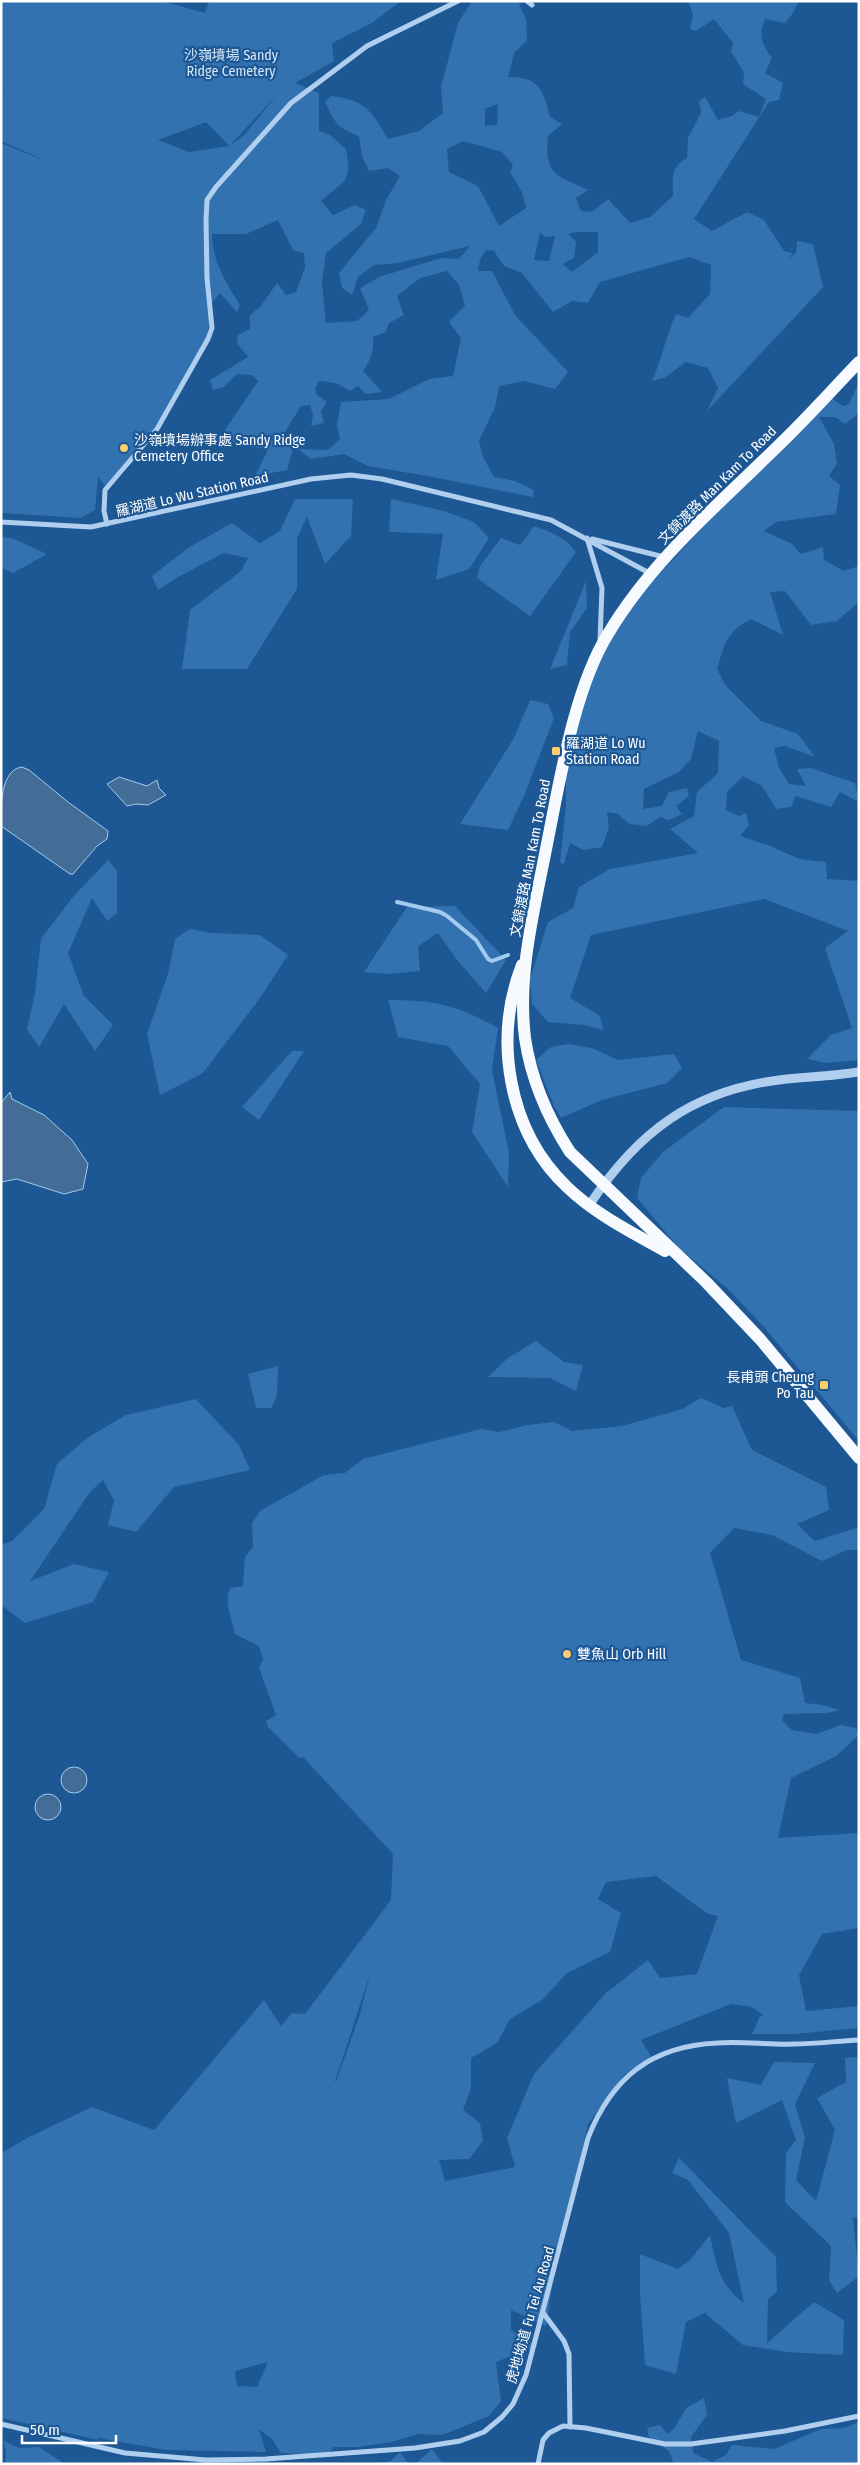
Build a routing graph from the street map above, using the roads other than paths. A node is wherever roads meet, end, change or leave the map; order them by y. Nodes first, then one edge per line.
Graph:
1 (458, 1) edge
2 (859, 362) edge
3 (1, 522) edge
4 (107, 524) junction
5 (587, 538) junction
6 (666, 558) junction
7 (652, 574) junction
8 (599, 650) junction
9 (526, 956) junction
10 (859, 1072) edge
11 (603, 1185) junction
12 (590, 1204) junction
13 (678, 1257) junction
14 (859, 1458) edge
15 (859, 2040) edge
16 (544, 2314) junction
17 (859, 2416) edge
18 (1, 2424) edge
19 (570, 2427) junction
20 (538, 2464) edge

1 - 4 street
2 - 6 main road, 文錦渡路 Man Kam To Road
3 - 4 street, 羅湖道 Lo Wu Station Road
4 - 5 street, 羅湖道 Lo Wu Station Road
5 - 6 street, 羅湖道 Lo Wu Station Road
5 - 7 street, 羅湖道 Lo Wu Station Road
5 - 8 street
6 - 7 main road, 文錦渡路 Man Kam To Road
7 - 8 main road, 文錦渡路 Man Kam To Road
8 - 9 main road, 文錦渡路 Man Kam To Road
9 - 11 main road, 文錦渡路 Man Kam To Road
9 - 12 main road, 文錦渡路 Man Kam To Road
10 - 11 street
11 - 12 street
11 - 13 main road, 文錦渡路 Man Kam To Road
12 - 13 main road, 文錦渡路 Man Kam To Road
13 - 14 main road, 文錦渡路 Man Kam To Road
15 - 16 street, 虎地坳道 Fu Tei Au Road
16 - 18 street, 虎地坳道 Fu Tei Au Road
16 - 19 street
17 - 19 street
19 - 20 street

